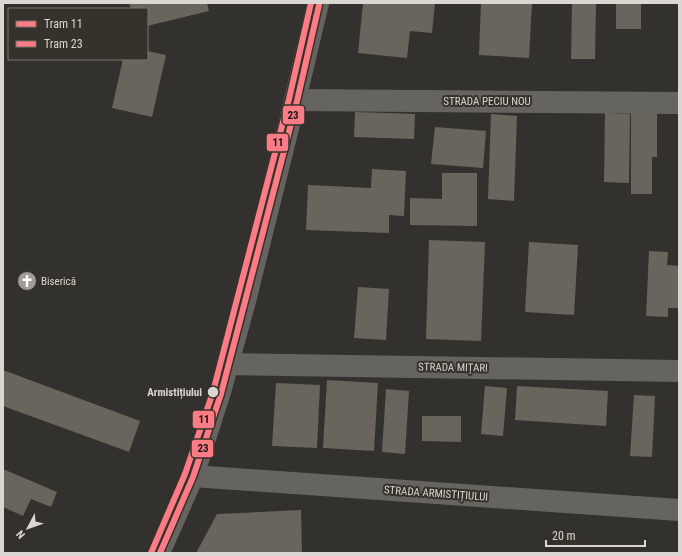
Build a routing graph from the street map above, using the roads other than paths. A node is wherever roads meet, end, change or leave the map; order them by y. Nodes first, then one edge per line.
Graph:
1 (318, 3) edge
2 (295, 100) junction
3 (679, 103) edge
4 (227, 364) junction
5 (679, 371) edge
6 (193, 476) junction
7 (679, 510) edge
8 (159, 553) edge

1 - 2 street
2 - 3 street, STRADA PECIU NOU
2 - 4 street
4 - 5 street, STRADA MIȚARI
4 - 6 street
6 - 7 street, STRADA ARMISTIȚIULUI
6 - 8 street

